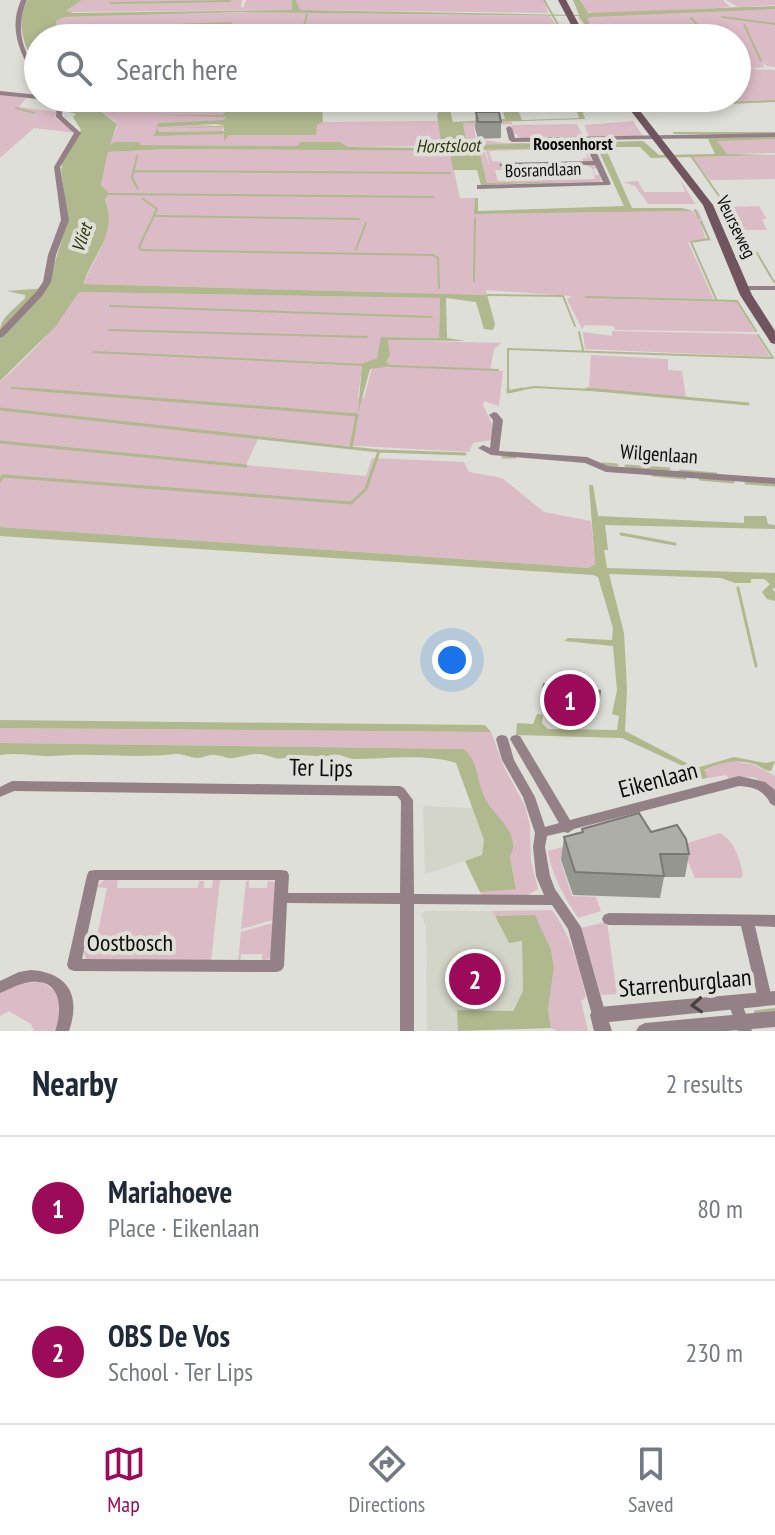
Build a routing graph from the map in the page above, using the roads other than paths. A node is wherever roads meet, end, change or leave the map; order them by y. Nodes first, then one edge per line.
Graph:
1 (24, 0) edge
2 (559, 0) edge
3 (565, 15) junction
4 (569, 24) edge
5 (572, 24) edge
6 (24, 51) edge
7 (0, 93) edge
8 (24, 96) edge
9 (59, 112) edge
10 (639, 112) edge
11 (509, 128) dead end
12 (775, 135) edge
13 (659, 137) junction
14 (589, 143) junction
15 (598, 163) junction
16 (502, 165) dead end
17 (480, 187) dead end
18 (775, 288) edge
19 (748, 291) junction
20 (775, 330) edge
21 (0, 335) edge
22 (775, 340) edge
23 (494, 415) dead end
24 (483, 448) dead end
25 (494, 453) junction
26 (775, 481) edge
27 (0, 792) edge
28 (775, 801) edge
29 (568, 828) junction
30 (541, 833) junction
31 (281, 898) junction
32 (406, 899) junction
33 (555, 900) junction
34 (609, 919) dead end
35 (747, 921) junction
36 (775, 921) edge
37 (0, 987) edge
38 (770, 999) edge
39 (735, 1002) junction
40 (775, 1019) edge
41 (601, 1023) edge
42 (744, 1026) edge
43 (62, 1031) edge
44 (407, 1031) edge
45 (645, 1031) edge

1 - 6 street
2 - 3 main road
3 - 4 main road
3 - 5 main road
7 - 8 street
9 - 21 street
10 - 13 main road, Veurseweg
11 - 14 street
12 - 13 street
13 - 14 street
13 - 19 main road, Veurseweg
14 - 15 street, Bosrandlaan
15 - 16 street
15 - 17 street, Bosrandlaan
18 - 19 street
19 - 20 main road, Veurseweg
19 - 22 main road, Veurseweg
23 - 25 street
24 - 25 street, Wilgenlaan
25 - 26 street, Wilgenlaan
27 - 32 street, Ter Lips
28 - 29 street, Eikenlaan
29 - 30 street, Eikenlaan
29 - 30 street
30 - 33 street
31 - 31 street, Oostbosch
31 - 32 street
32 - 33 street
32 - 44 street, Ter Lips
33 - 41 street
34 - 35 street
35 - 36 street
35 - 38 street
37 - 43 street
38 - 39 street, Starrenburglaan
39 -> 41 street, Starrenburglaan
39 - 42 street
40 - 42 street, Starrenburglaan
42 - 45 street, Starrenburglaan

